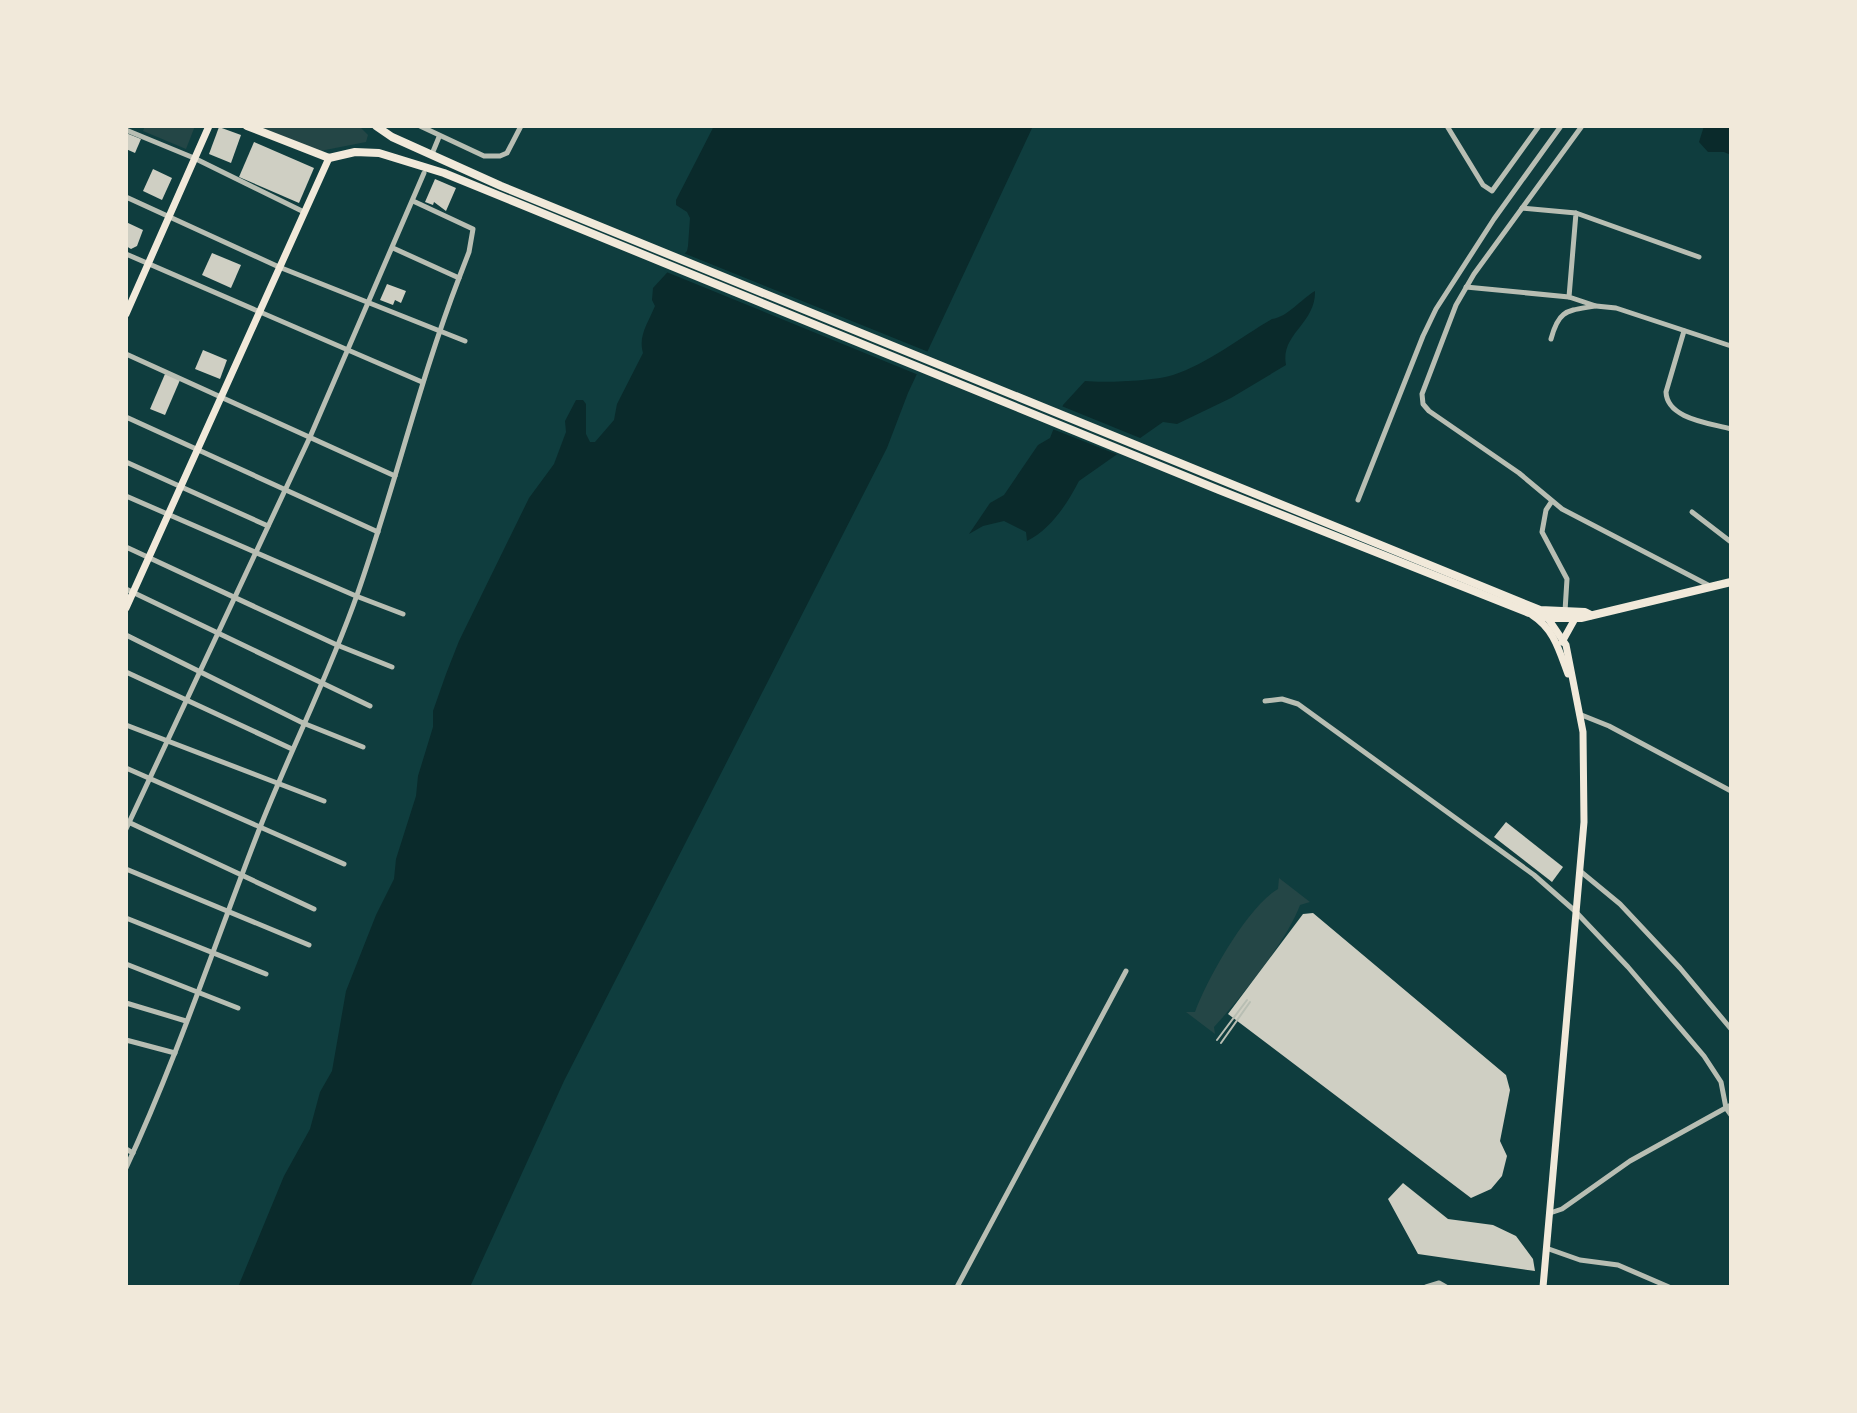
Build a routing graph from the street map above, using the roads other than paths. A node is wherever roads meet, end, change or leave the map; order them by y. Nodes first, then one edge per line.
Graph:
1 (209, 126) edge
2 (376, 126) edge
3 (420, 126) edge
4 (521, 126) edge
5 (1447, 126) edge
6 (1539, 126) edge
7 (1561, 126) edge
8 (1582, 126) edge
9 (252, 127) edge
10 (126, 130) edge
11 (439, 137) junction
12 (432, 154) dead end
13 (194, 158) junction
14 (329, 158) junction
15 (424, 173) dead end
16 (499, 190) junction
17 (126, 197) edge
18 (413, 201) junction
19 (1522, 208) junction
20 (304, 212) junction
21 (1576, 213) junction
22 (168, 218) junction
23 (393, 248) junction
24 (126, 254) edge
25 (1699, 257) dead end
26 (148, 266) junction
27 (279, 267) junction
28 (459, 278) junction
29 (1466, 287) junction
30 (1569, 297) junction
31 (368, 304) junction
32 (1596, 306) junction
33 (258, 312) junction
34 (126, 314) edge
35 (1684, 331) junction
36 (439, 332) junction
37 (1551, 339) dead end
38 (465, 341) dead end
39 (1731, 346) edge
40 (349, 351) junction
41 (126, 354) edge
42 (422, 382) junction
43 (221, 397) junction
44 (126, 417) edge
45 (1731, 429) edge
46 (310, 437) junction
47 (198, 450) junction
48 (126, 462) edge
49 (395, 476) junction
50 (181, 486) junction
51 (285, 490) junction
52 (126, 496) edge
53 (1358, 500) dead end
54 (1552, 501) junction
55 (1692, 512) dead end
56 (169, 514) junction
57 (268, 526) junction
58 (378, 532) junction
59 (1731, 542) edge
60 (126, 547) edge
61 (256, 553) junction
62 (149, 559) junction
63 (1731, 582) edge
64 (1713, 587) junction
65 (130, 591) edge
66 (356, 596) junction
67 (235, 599) junction
68 (126, 608) edge
69 (1540, 610) junction
70 (1565, 612) junction
71 (1529, 613) junction
72 (403, 614) dead end
73 (1579, 616) junction
74 (1548, 618) junction
75 (219, 634) junction
76 (126, 635) edge
77 (1563, 644) junction
78 (337, 645) junction
79 (392, 667) dead end
80 (126, 672) edge
81 (200, 672) junction
82 (321, 683) junction
83 (1573, 687) junction
84 (186, 700) junction
85 (1265, 701) dead end
86 (370, 706) dead end
87 (1579, 713) junction
88 (303, 723) junction
89 (126, 725) edge
90 (166, 742) junction
91 (363, 747) dead end
92 (292, 749) junction
93 (126, 768) edge
94 (150, 778) junction
95 (279, 784) junction
96 (1731, 791) edge
97 (324, 801) dead end
98 (128, 822) edge
99 (260, 828) junction
100 (126, 829) edge
101 (344, 864) dead end
102 (126, 869) edge
103 (1579, 870) junction
104 (242, 874) junction
105 (314, 909) dead end
106 (1575, 911) junction
107 (228, 913) junction
108 (126, 918) edge
109 (309, 945) dead end
110 (213, 952) junction
111 (126, 964) edge
112 (1126, 971) dead end
113 (266, 974) dead end
114 (199, 992) junction
115 (1248, 1001) dead end
116 (126, 1003) edge
117 (238, 1008) dead end
118 (186, 1021) junction
119 (1731, 1029) edge
120 (126, 1040) edge
121 (1219, 1041) dead end
122 (175, 1053) junction
123 (1728, 1107) edge
124 (1731, 1115) edge
125 (126, 1149) edge
126 (133, 1153) junction
127 (126, 1168) edge
128 (1550, 1213) junction
129 (1546, 1248) junction
130 (957, 1287) edge
131 (1426, 1287) edge
132 (1446, 1287) edge
133 (1543, 1287) edge
134 (1669, 1287) edge

1 - 13 main road
2 - 16 highway
3 - 11 street
4 - 11 street
5 - 6 street
7 - 53 street
8 - 19 street
9 - 14 highway
10 - 13 street
11 - 12 street
13 - 20 street
13 - 22 main road
14 - 16 highway
14 - 20 main road
15 - 18 street
16 - 69 highway
16 - 71 highway
17 - 22 street
18 - 23 street
18 - 28 street
19 - 21 street
19 - 29 street
20 - 27 main road
21 - 25 street
21 - 30 street
22 - 26 main road
22 - 27 street
23 - 28 street
23 - 31 street
24 - 26 street
26 - 33 street
26 - 34 main road
27 - 31 street
27 - 33 main road
28 - 36 street
29 - 30 street
29 - 54 street
30 - 32 street
31 - 36 street
31 - 40 street
32 - 35 street
32 - 37 street
33 - 40 street
33 - 43 main road
35 - 39 street
35 - 45 street
36 - 38 street
36 - 42 street
40 - 42 street
40 - 46 street
41 - 43 street
42 - 49 street
43 - 46 street
43 - 47 main road
44 - 47 street
46 - 49 street
46 - 51 street
47 - 50 main road
47 - 51 street
48 - 50 street
49 - 58 street
50 - 56 main road
50 - 57 street
51 - 57 street
51 - 58 street
52 - 56 street
54 - 64 street
54 - 70 street
55 - 59 street
56 - 61 street
56 - 62 main road
57 - 61 street
58 - 66 street
60 - 62 street
61 - 66 street
61 - 67 street
62 - 65 main road
62 - 67 street
63 - 64 highway
64 - 73 highway
65 - 68 main road
65 - 75 street
66 - 72 street
66 - 78 street
67 - 75 street
67 - 78 street
69 - 70 highway
69 - 74 main road
70 - 73 highway
71 - 74 highway
71 - 77 main road
73 - 74 highway
73 - 77 main road
74 - 77 main road
75 - 81 street
75 - 82 street
76 - 81 street
77 - 83 main road
77 - 83 main road
78 - 79 street
78 - 82 street
80 - 84 street
81 - 84 street
81 - 88 street
82 - 86 street
82 - 88 street
83 - 87 main road
84 - 90 street
84 - 92 street
85 - 106 street
87 - 96 street
87 - 103 main road
88 - 91 street
88 - 92 street
89 - 90 street
90 - 94 street
90 - 95 street
92 - 95 street
93 - 94 street
94 - 98 street
94 - 99 street
95 - 97 street
95 - 99 street
98 - 100 street
98 - 104 street
99 - 101 street
99 - 104 street
102 - 107 street
103 - 106 main road
103 - 119 street
104 - 105 street
104 - 107 street
106 - 123 street
106 - 128 main road
107 - 109 street
107 - 110 street
108 - 110 street
110 - 113 street
110 - 114 street
111 - 114 street
112 - 130 street
114 - 117 street
114 - 118 street
115 - 121 lane
116 - 118 street
118 - 122 street
120 - 122 street
122 - 126 street
123 - 124 street
123 - 128 street
125 - 126 street
126 - 127 street
128 - 129 main road
129 - 133 main road
129 - 134 street
131 - 132 street

